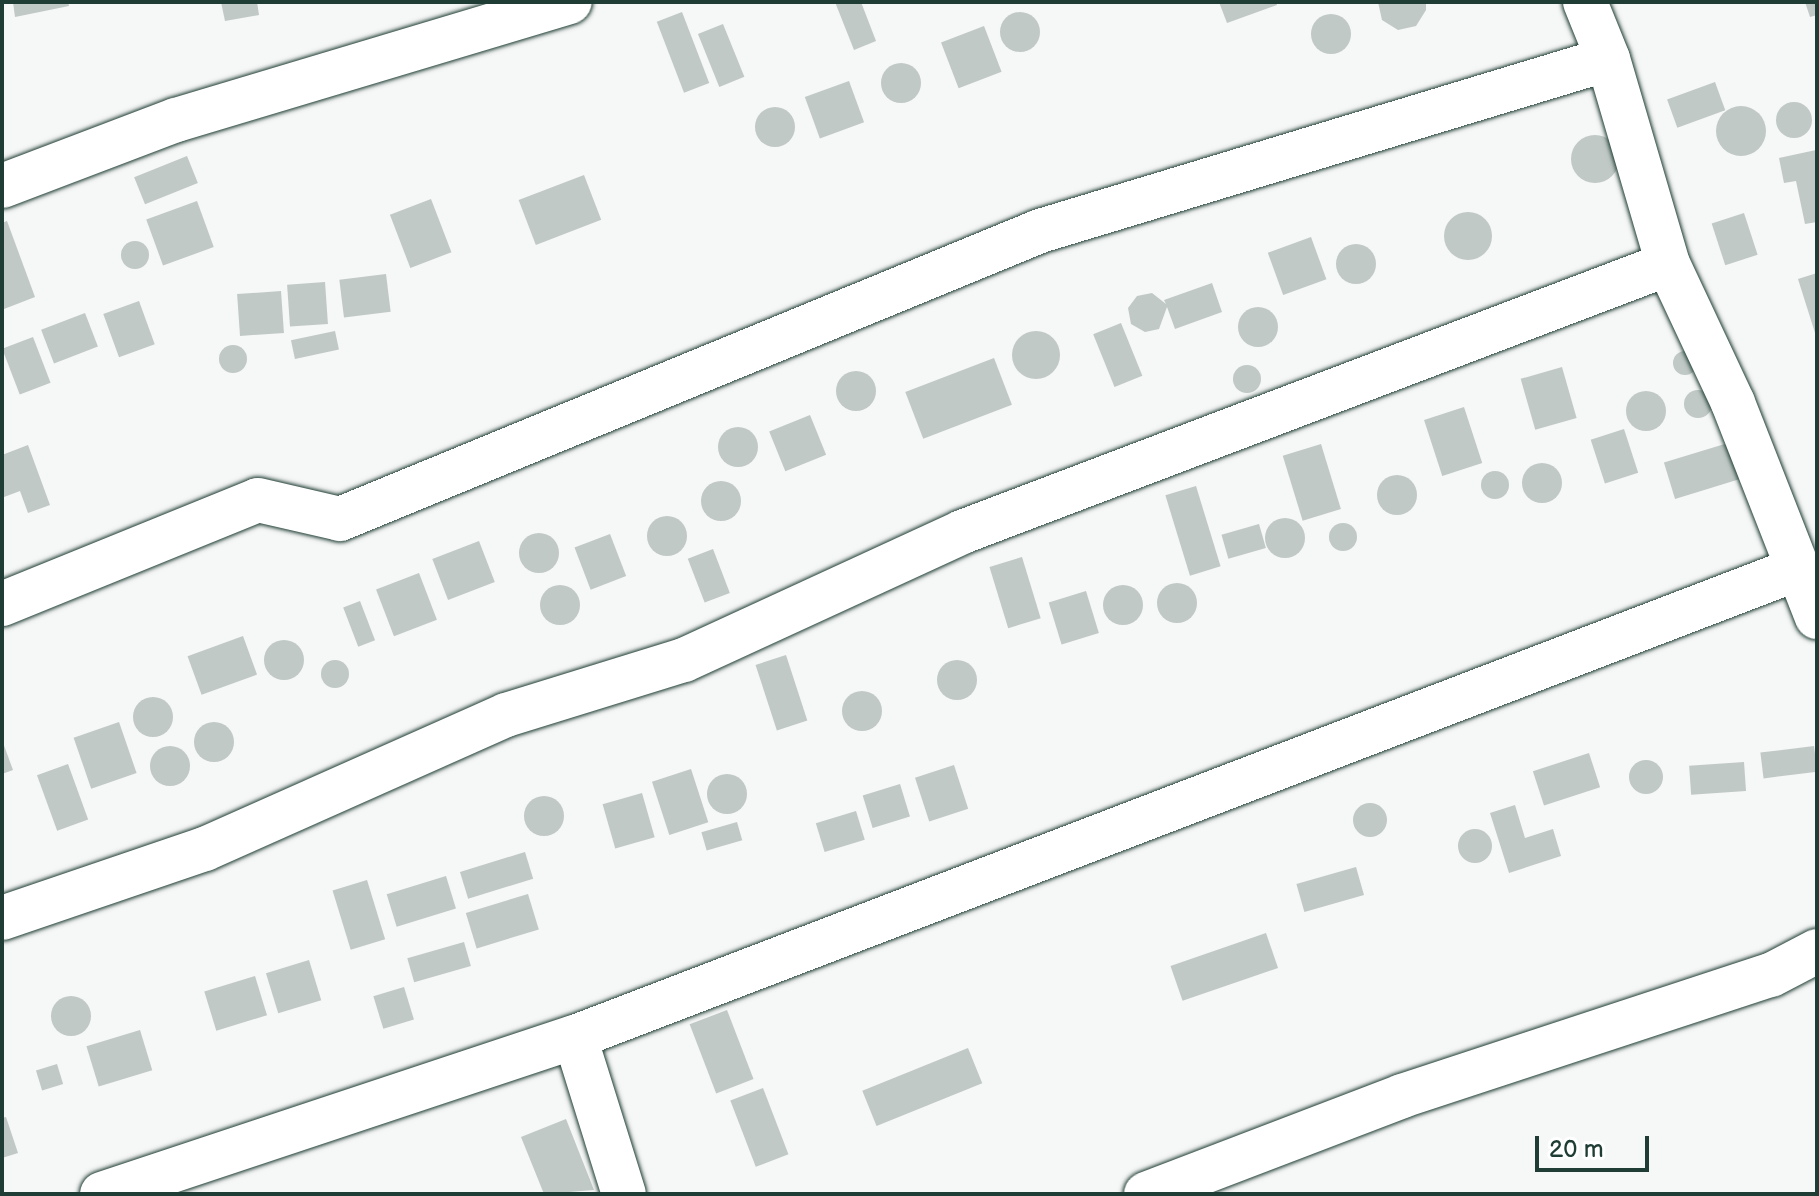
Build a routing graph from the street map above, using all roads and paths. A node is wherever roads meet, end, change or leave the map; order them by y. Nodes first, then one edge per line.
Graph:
1 (570, 2) edge
2 (1585, 2) edge
3 (1608, 59) junction
4 (2, 186) edge
5 (1668, 264) junction
6 (1797, 569) junction
7 (2, 604) edge
8 (1817, 617) edge
9 (2, 918) edge
10 (1817, 951) edge
11 (575, 1037) junction
12 (102, 1194) edge
13 (624, 1194) edge
14 (1146, 1194) edge

1 - 4 street
2 - 3 street
3 - 5 street
3 - 7 street
5 - 6 street
5 - 9 street
6 - 8 street
6 - 11 street
10 - 14 street
11 - 12 street
11 - 13 street

